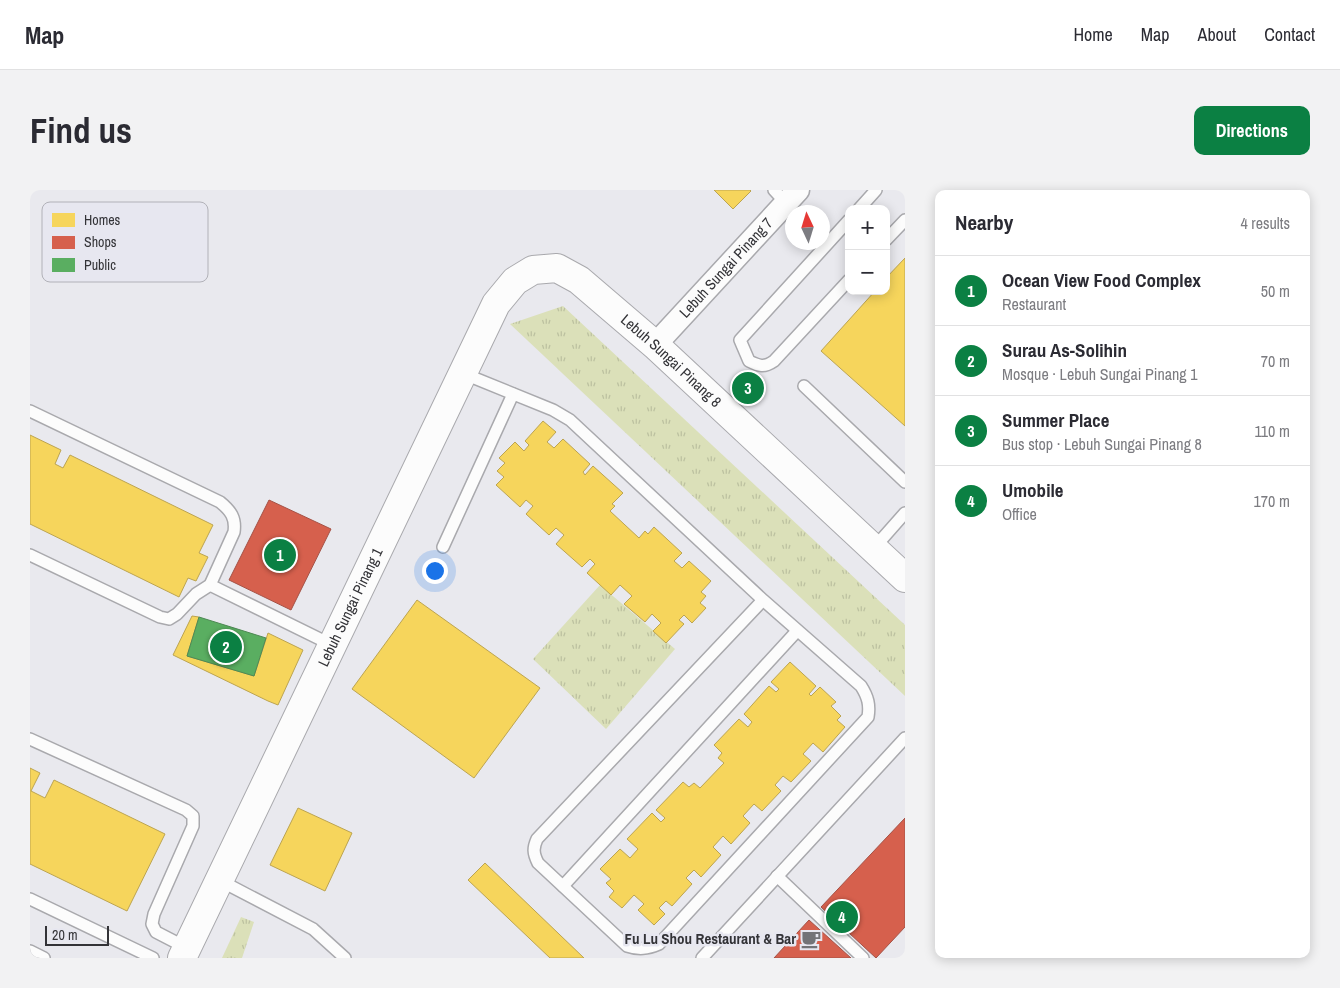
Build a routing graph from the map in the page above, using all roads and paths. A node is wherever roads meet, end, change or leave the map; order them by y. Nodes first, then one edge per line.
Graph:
1 (876, 190) edge
2 (786, 194) edge
3 (863, 205) edge
4 (905, 220) edge
5 (845, 224) edge
6 (890, 236) edge
7 (533, 270) joint
8 (845, 284) edge
9 (655, 345) junction
10 (462, 373) junction
11 (804, 386) dead end
12 (513, 394) junction
13 (30, 411) edge
14 (905, 482) edge
15 (905, 513) edge
16 (443, 548) dead end
17 (874, 548) junction
18 (30, 555) edge
19 (905, 578) edge
20 (210, 585) junction
21 (762, 600) junction
22 (797, 631) junction
23 (332, 645) junction
24 (905, 738) edge
25 (30, 739) edge
26 (776, 876) junction
27 (219, 880) junction
28 (563, 886) junction
29 (30, 900) edge
30 (30, 952) edge
31 (185, 953) edge
32 (44, 958) edge
33 (152, 958) edge
34 (345, 958) edge
35 (702, 958) edge
36 (863, 958) edge

1 - 3 lane
2 - 9 street, Lebuh Sungai Pinang 7
4 - 6 lane
5 - 8 lane
7 - 9 street, Lebuh Sungai Pinang 8
7 - 10 street, Lebuh Sungai Pinang 1
9 - 17 street, Lebuh Sungai Pinang 8
10 - 12 lane
10 - 23 street, Lebuh Sungai Pinang 1
11 - 14 lane
12 - 16 lane
12 - 21 lane
13 - 20 lane
15 - 17 lane
17 - 19 street, Lebuh Sungai Pinang 8
18 - 20 lane
20 - 23 lane
21 - 22 lane
21 - 28 lane
22 - 28 lane
22 - 28 lane
23 - 27 street, Lebuh Sungai Pinang 1
24 - 26 lane
25 - 31 lane
26 - 35 lane
26 - 36 lane
27 - 31 street, Lebuh Sungai Pinang 1
27 - 34 lane
29 - 33 lane
30 - 32 lane

